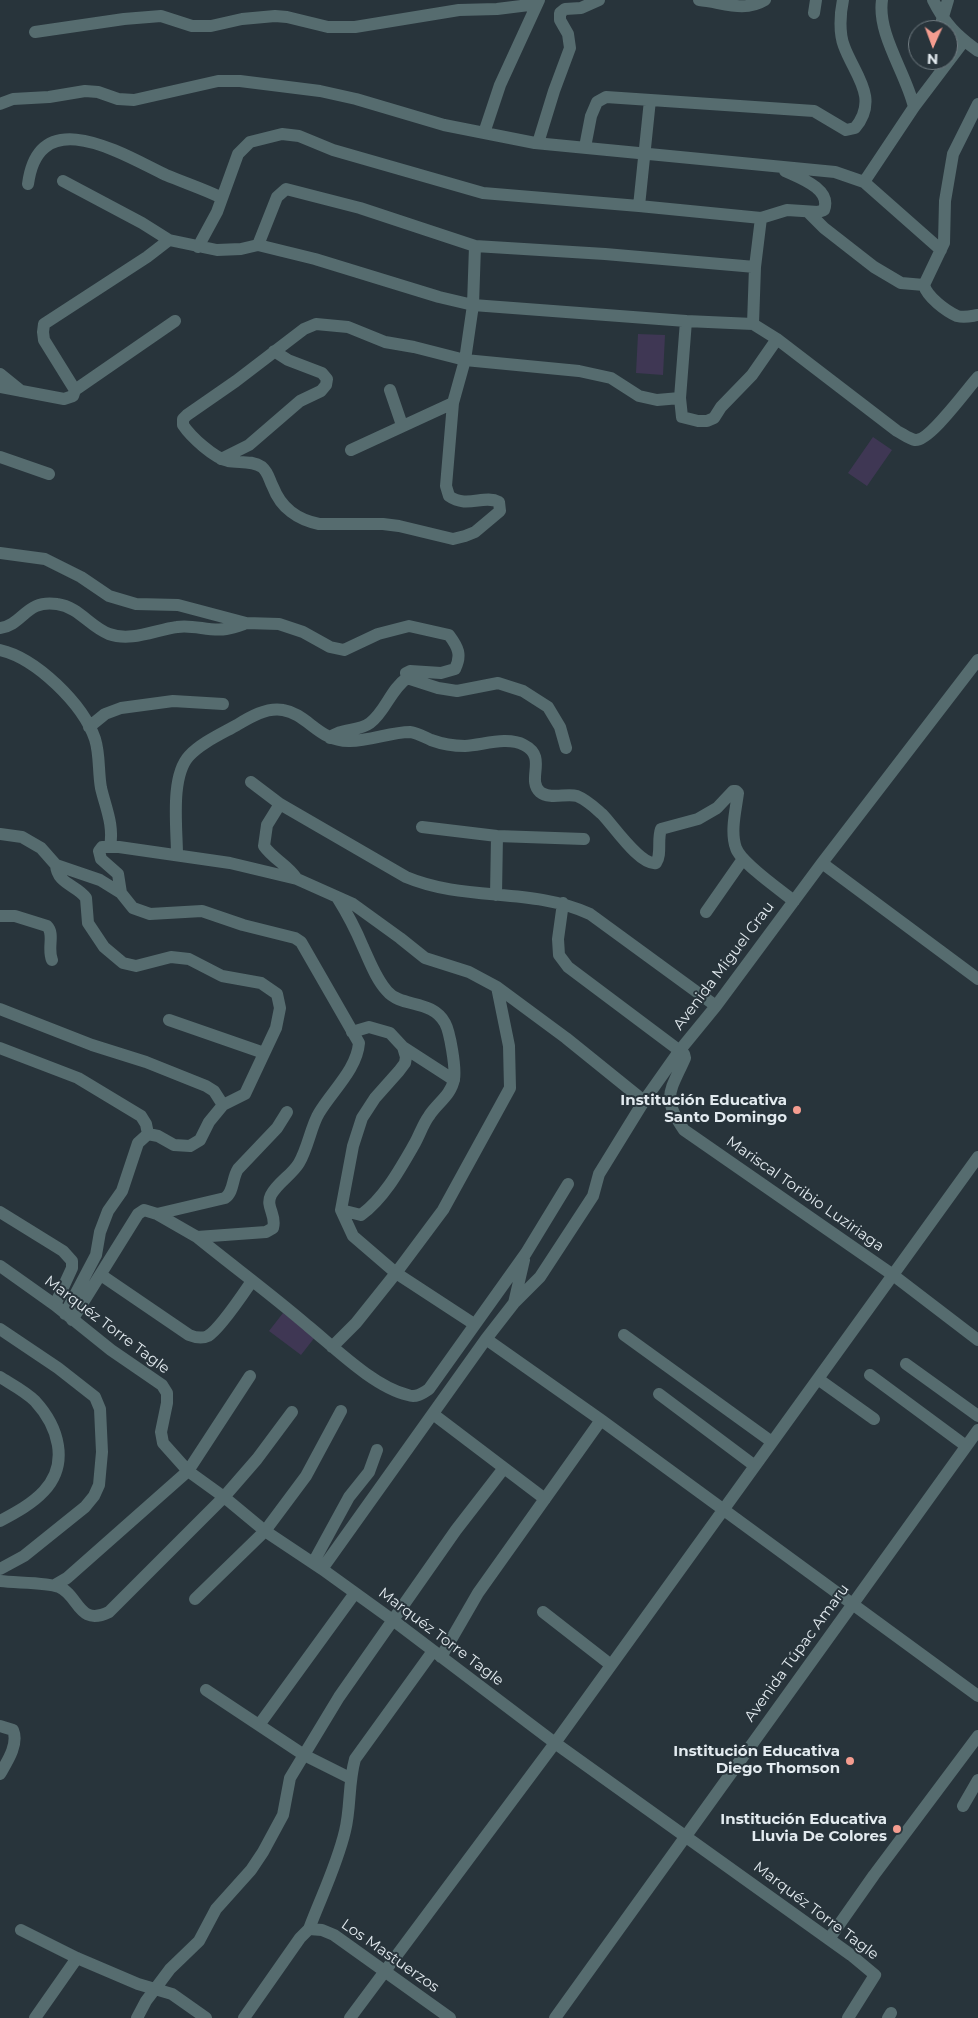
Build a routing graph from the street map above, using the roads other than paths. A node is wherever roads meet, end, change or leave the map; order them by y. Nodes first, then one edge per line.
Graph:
1 (599, 0) edge
2 (698, 0) edge
3 (765, 0) edge
4 (816, 0) edge
5 (843, 0) edge
6 (882, 0) edge
7 (933, 0) edge
8 (948, 0) edge
9 (538, 2) edge
10 (814, 13) dead end
11 (942, 20) joint
12 (36, 32) dead end
13 (958, 35) edge
14 (964, 41) junction
15 (978, 51) edge
16 (650, 100) junction
17 (0, 104) edge
18 (978, 104) edge
19 (914, 106) junction
20 (484, 133) junction
21 (538, 143) junction
22 (585, 147) junction
23 (646, 153) junction
24 (773, 166) junction
25 (63, 181) dead end
26 (864, 182) junction
27 (28, 184) dead end
28 (222, 198) junction
29 (640, 206) junction
30 (808, 212) junction
31 (761, 218) junction
32 (169, 240) junction
33 (258, 245) junction
34 (475, 246) junction
35 (198, 247) junction
36 (941, 250) junction
37 (756, 267) junction
38 (924, 285) junction
39 (473, 305) junction
40 (978, 315) edge
41 (175, 321) dead end
42 (686, 321) junction
43 (753, 324) junction
44 (777, 339) junction
45 (274, 351) junction
46 (465, 360) junction
47 (0, 374) edge
48 (978, 377) edge
49 (0, 387) edge
50 (76, 390) junction
51 (390, 390) dead end
52 (22, 392) junction
53 (680, 398) junction
54 (453, 403) junction
55 (402, 426) junction
56 (351, 450) dead end
57 (0, 457) edge
58 (221, 459) junction
59 (49, 474) dead end
60 (0, 553) edge
61 (246, 623) junction
62 (0, 628) edge
63 (0, 650) edge
64 (978, 660) edge
65 (407, 678) junction
66 (223, 704) dead end
67 (90, 727) junction
68 (330, 738) junction
69 (566, 748) dead end
70 (251, 782) dead end
71 (280, 804) junction
72 (422, 827) dead end
73 (0, 834) edge
74 (497, 836) junction
75 (584, 839) dead end
76 (110, 847) junction
77 (177, 855) junction
78 (743, 859) junction
79 (822, 863) junction
80 (56, 865) junction
81 (297, 879) junction
82 (121, 893) junction
83 (496, 895) junction
84 (336, 897) junction
85 (794, 901) junction
86 (563, 904) junction
87 (706, 912) dead end
88 (0, 916) edge
89 (52, 960) dead end
90 (978, 979) edge
91 (497, 987) junction
92 (716, 1006) junction
93 (0, 1009) edge
94 (169, 1020) dead end
95 (352, 1032) junction
96 (403, 1047) junction
97 (0, 1048) edge
98 (680, 1050) junction
99 (264, 1053) junction
100 (454, 1080) junction
101 (644, 1101) junction
102 (223, 1105) junction
103 (287, 1112) dead end
104 (148, 1134) junction
105 (978, 1157) edge
106 (568, 1184) dead end
107 (341, 1210) junction
108 (0, 1212) edge
109 (157, 1214) junction
110 (197, 1238) junction
111 (526, 1252) junction
112 (0, 1266) edge
113 (396, 1273) junction
114 (893, 1275) junction
115 (101, 1276) junction
116 (252, 1281) junction
117 (514, 1304) junction
118 (55, 1305) junction
119 (69, 1317) junction
120 (474, 1324) junction
121 (0, 1329) edge
122 (624, 1335) dead end
123 (486, 1339) junction
124 (978, 1340) edge
125 (332, 1347) junction
126 (906, 1364) dead end
127 (870, 1375) dead end
128 (250, 1376) dead end
129 (0, 1377) edge
130 (818, 1379) junction
131 (659, 1394) dead end
132 (341, 1411) dead end
133 (292, 1412) dead end
134 (433, 1414) junction
135 (978, 1416) edge
136 (874, 1419) dead end
137 (601, 1420) junction
138 (978, 1430) edge
139 (772, 1442) junction
140 (966, 1446) junction
141 (377, 1450) dead end
142 (755, 1466) junction
143 (504, 1468) junction
144 (188, 1471) junction
145 (224, 1497) junction
146 (545, 1499) junction
147 (723, 1510) junction
148 (0, 1522) edge
149 (265, 1531) junction
150 (318, 1566) junction
151 (0, 1569) edge
152 (0, 1581) edge
153 (55, 1585) junction
154 (355, 1593) junction
155 (195, 1599) dead end
156 (851, 1604) junction
157 (543, 1612) dead end
158 (394, 1621) junction
159 (437, 1654) junction
160 (611, 1666) junction
161 (206, 1690) dead end
162 (978, 1696) edge
163 (0, 1726) edge
164 (259, 1726) junction
165 (978, 1736) edge
166 (555, 1743) junction
167 (304, 1755) junction
168 (0, 1774) edge
169 (350, 1778) junction
170 (978, 1780) edge
171 (963, 1806) dead end
172 (685, 1837) junction
173 (309, 1929) junction
174 (21, 1930) dead end
175 (829, 1939) junction
176 (77, 1958) junction
177 (384, 1970) junction
178 (155, 1990) junction
179 (35, 2018) edge
180 (137, 2018) edge
181 (206, 2018) edge
182 (244, 2018) edge
183 (350, 2018) edge
184 (450, 2018) edge
185 (555, 2018) edge
186 (848, 2018) edge

1 - 21 street
2 - 3 street
4 - 10 street
5 - 16 street
6 - 19 street
7 - 11 street
8 - 11 street
9 - 12 street
9 - 20 street
13 - 14 street
14 - 15 street
14 - 19 street
16 - 22 street
16 - 23 street
17 - 20 street
18 - 36 street
19 - 26 street
20 - 21 street
21 - 22 street
22 - 23 street
23 - 24 street
23 - 29 street
24 - 26 street
24 - 30 street
25 - 32 street
26 - 36 street
27 - 28 street
28 - 29 street
28 - 35 street
29 - 31 street
30 - 31 street
30 - 38 street
31 - 37 street
32 - 35 street
32 - 50 street
33 - 34 street
33 - 35 street
33 - 39 street
34 - 37 street
34 - 39 street
36 - 38 street
37 - 43 street
38 - 40 street
39 - 42 street
39 - 46 street
41 - 50 street
42 - 43 street
42 - 53 street
43 - 44 street
44 - 48 street
44 - 53 street
45 - 46 street
45 - 58 street
45 - 58 street
46 - 53 street
46 - 54 street
47 - 52 street
49 - 52 street
50 - 52 street
51 - 55 street
54 - 55 street
54 - 58 street
55 - 56 street
57 - 59 street
60 - 61 street
61 - 62 street
61 - 65 street
63 - 67 street
64 - 79 street, Avenida Miguel Grau
65 - 68 street
65 - 69 street
66 - 67 street
67 - 76 street
68 - 77 street
68 - 78 street
70 - 71 street
71 - 81 street
71 - 83 street
72 - 74 street
73 - 80 street
74 - 75 street
74 - 83 street
76 - 77 street
76 - 82 street
77 - 81 street
78 - 85 street
78 - 87 street
79 - 85 street, Avenida Miguel Grau
79 - 90 street
80 - 82 street
80 - 99 street
81 - 84 street
82 - 95 street
83 - 86 street
84 - 91 street
84 - 100 street
85 - 92 street, Avenida Miguel Grau
86 - 92 street
86 - 98 street
88 - 89 street
91 - 101 street
91 - 113 street
92 - 98 street, Avenida Miguel Grau
93 - 102 street
94 - 99 street
95 - 96 street
95 - 110 street
96 - 100 street
96 - 107 street
97 - 104 street
98 - 101 street, Avenida Miguel Grau
98 - 114 street, Mariscal Toribio Luziriaga
99 - 102 street
100 - 107 street
101 - 117 street, Avenida Miguel Grau
102 - 104 street
103 - 109 street
104 - 119 street
105 - 114 street
106 - 111 street
107 - 113 street
108 - 118 street
109 - 110 street
109 - 115 street
110 - 116 street
111 - 117 street
111 - 120 street
112 - 118 street, Marquéz Torre Tagle
113 - 120 street
113 - 125 street
114 - 124 street, Mariscal Toribio Luziriaga
114 - 130 street
115 - 116 street
115 - 119 street
116 - 125 street
117 - 123 street, Avenida Miguel Grau
118 - 119 street, Marquéz Torre Tagle
119 - 144 street, Marquéz Torre Tagle
120 - 125 street
121 - 151 street
122 - 139 street
123 - 134 street, Avenida Miguel Grau
123 - 137 street
126 - 135 street
127 - 140 street
128 - 144 street
129 - 148 street
130 - 136 street
130 - 139 street
131 - 142 street
132 - 149 street
133 - 145 street
134 - 143 street
134 - 150 street, Avenida Miguel Grau
137 - 146 street
137 - 147 street
138 - 140 street, Avenida Túpac Amaru
139 - 142 street
140 - 156 street, Avenida Túpac Amaru
141 - 150 street
142 - 147 street
143 - 146 street
143 - 158 street
144 - 145 street, Marquéz Torre Tagle
144 - 153 street
145 - 149 street, Marquéz Torre Tagle
145 - 153 street
146 - 159 street
147 - 156 street
147 - 160 street
149 - 150 street, Marquéz Torre Tagle
149 - 155 street
150 - 154 street, Marquéz Torre Tagle
152 - 153 street
154 - 158 street, Marquéz Torre Tagle
154 - 164 street
156 - 162 street
156 - 172 street, Avenida Túpac Amaru
157 - 160 street
158 - 159 street, Marquéz Torre Tagle
158 - 167 street
159 - 166 street, Marquéz Torre Tagle
159 - 169 street
160 - 166 street
161 - 164 street
163 - 168 street
164 - 167 street
165 - 175 street
166 - 172 street, Marquéz Torre Tagle
166 - 177 street
167 - 169 street
167 - 178 street
169 - 173 street
170 - 171 street
172 - 175 street, Marquéz Torre Tagle
172 - 185 street, Avenida Túpac Amaru
173 - 177 street, Los Mastuerzos
173 - 182 street
174 - 176 street
175 - 186 street, Marquéz Torre Tagle
176 - 178 street
176 - 179 street
177 - 183 street
177 - 184 street, Los Mastuerzos
178 - 180 street
178 - 181 street

